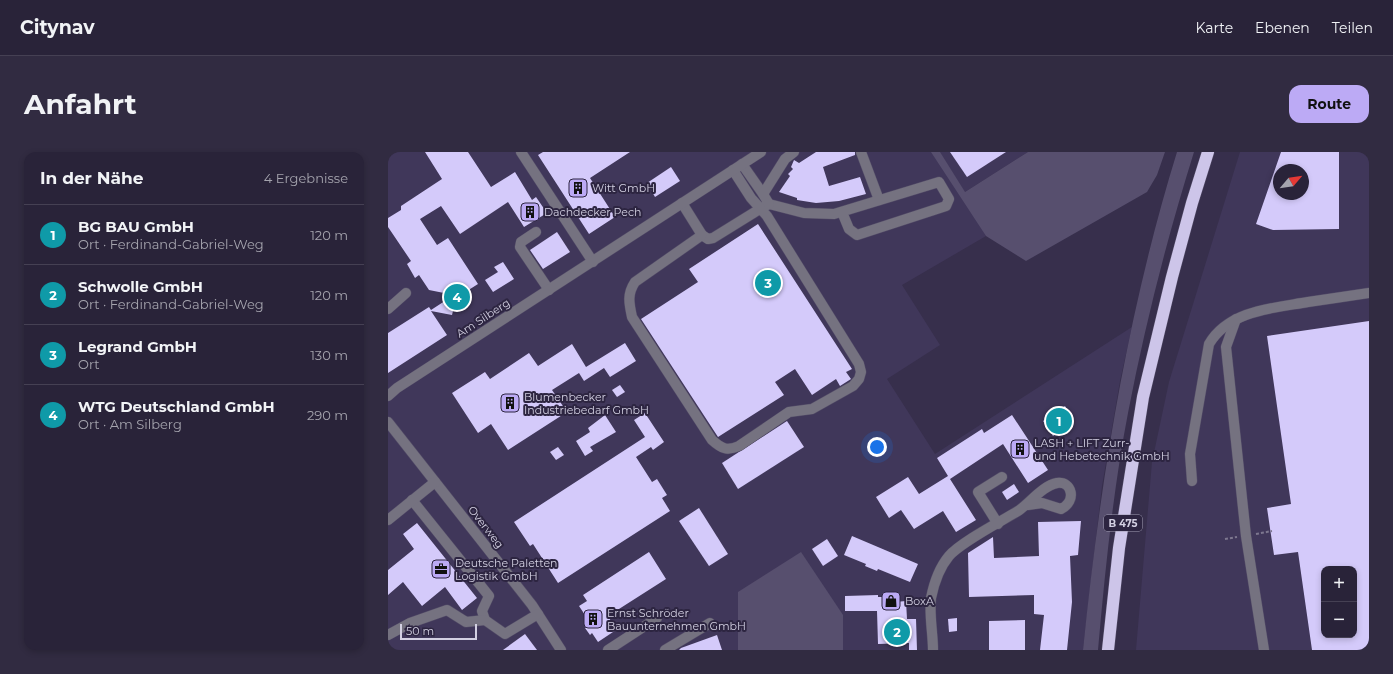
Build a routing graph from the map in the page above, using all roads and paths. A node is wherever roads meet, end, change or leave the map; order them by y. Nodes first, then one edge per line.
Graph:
1 (521, 152) edge
2 (761, 152) edge
3 (794, 152) edge
4 (861, 152) edge
5 (1208, 152) edge
6 (742, 164) junction
7 (733, 170) junction
8 (762, 194) junction
9 (879, 200) junction
10 (682, 203) junction
11 (769, 204) junction
12 (760, 210) junction
13 (842, 212) junction
14 (536, 232) dead end
15 (702, 235) junction
16 (593, 262) junction
17 (549, 290) junction
18 (406, 293) dead end
19 (1369, 293) edge
20 (388, 308) edge
21 (1236, 319) junction
22 (388, 396) edge
23 (388, 422) edge
24 (1002, 477) dead end
25 (1192, 481) dead end
26 (435, 482) junction
27 (412, 500) junction
28 (1028, 505) dead end
29 (388, 520) edge
30 (998, 524) junction
31 (538, 614) junction
32 (657, 618) dead end
33 (485, 620) junction
34 (710, 623) dead end
35 (388, 635) edge
36 (561, 650) edge
37 (608, 650) edge
38 (665, 650) edge
39 (933, 650) edge
40 (1108, 650) edge
41 (1264, 650) edge

1 - 16 street
2 - 6 street, Am Silberg
3 - 8 street
4 - 9 street
5 - 40 highway, B 475
6 - 7 street, Am Silberg
6 - 8 street
7 - 10 street, Am Silberg
7 - 12 street
8 - 11 street
9 - 13 street
9 - 13 street
10 - 15 street
10 - 16 street, Am Silberg
11 - 12 street
11 - 13 street
12 - 15 street
12 - 15 street
14 - 17 street
16 - 17 street, Am Silberg
17 - 22 street, Am Silberg
18 - 20 street
19 - 21 street
21 - 25 street
21 - 41 street
23 - 26 street, Overweg
24 - 30 street
26 - 27 street
26 - 31 street, Overweg
27 - 29 street
27 - 33 street
28 - 30 street
30 - 39 street
31 - 33 street
31 - 36 street, Overweg
32 - 37 street
33 - 35 street
34 - 38 street

